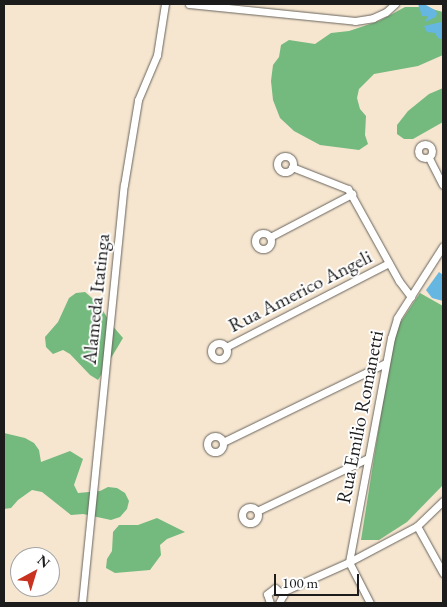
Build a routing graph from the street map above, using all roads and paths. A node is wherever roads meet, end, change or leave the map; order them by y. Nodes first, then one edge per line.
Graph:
1 (165, 4) edge
2 (189, 4) edge
3 (395, 4) edge
4 (429, 158) dead end
5 (292, 167) dead end
6 (443, 184) edge
7 (352, 194) junction
8 (270, 237) dead end
9 (443, 246) edge
10 (389, 263) junction
11 (411, 297) junction
12 (226, 347) dead end
13 (386, 363) junction
14 (223, 442) dead end
15 (368, 458) junction
16 (443, 501) edge
17 (257, 511) dead end
18 (417, 526) junction
19 (349, 562) junction
20 (443, 574) edge
21 (282, 592) junction
22 (82, 603) edge
23 (270, 603) edge
24 (279, 603) edge
25 (370, 603) edge

1 - 22 street, Alameda Itatinga
2 - 3 street
4 - 6 street
5 - 7 street
7 - 8 street
7 - 10 street
9 - 11 street, Rua Emilio Romanetti
10 - 11 street
10 - 12 street, Rua Americo Angeli
11 - 13 street, Rua Emilio Romanetti
13 - 14 street
13 - 15 street, Rua Emilio Romanetti
15 - 17 street
15 - 19 street, Rua Emilio Romanetti
16 - 18 street
18 - 19 street
18 - 20 street
19 - 21 street
19 - 25 street
21 - 23 street
21 - 24 street

